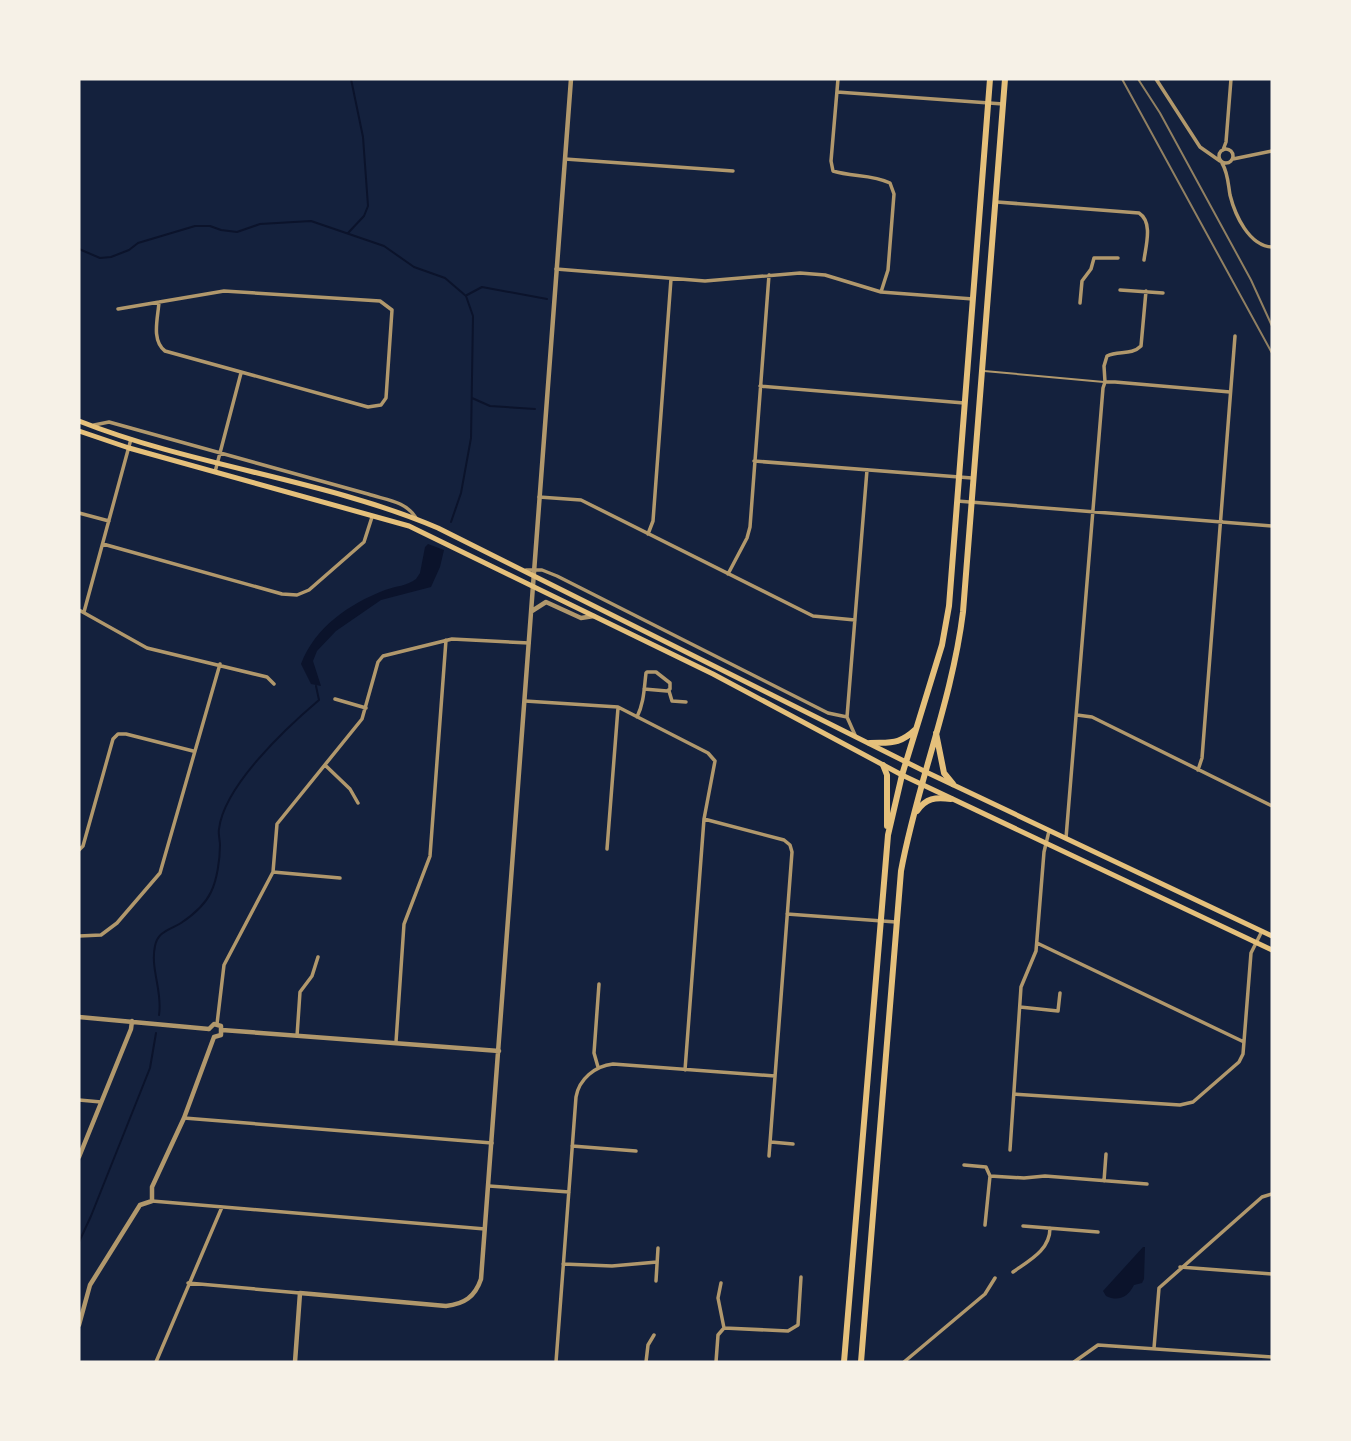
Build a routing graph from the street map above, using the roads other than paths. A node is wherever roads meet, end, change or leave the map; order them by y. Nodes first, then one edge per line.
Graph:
1 (571, 79) edge
2 (838, 79) edge
3 (990, 79) edge
4 (1004, 79) edge
5 (1156, 79) edge
6 (1231, 79) edge
7 (837, 92) junction
8 (988, 103) junction
9 (1003, 104) junction
10 (1272, 151) edge
11 (1212, 155) junction
12 (1228, 155) junction
13 (565, 159) junction
14 (1221, 162) junction
15 (1227, 170) junction
16 (733, 171) dead end
17 (995, 201) junction
18 (1272, 247) edge
19 (1118, 258) dead end
20 (1144, 260) dead end
21 (556, 269) junction
22 (769, 275) junction
23 (671, 279) junction
24 (1120, 290) dead end
25 (881, 292) junction
26 (1146, 292) junction
27 (1163, 293) dead end
28 (973, 299) junction
29 (159, 302) junction
30 (1080, 303) dead end
31 (118, 309) dead end
32 (1235, 336) dead end
33 (981, 371) junction
34 (242, 373) junction
35 (1105, 383) junction
36 (760, 386) junction
37 (1230, 392) junction
38 (965, 403) junction
39 (79, 421) edge
40 (92, 426) junction
41 (79, 431) edge
42 (131, 439) junction
43 (129, 448) junction
44 (220, 454) junction
45 (754, 461) junction
46 (218, 462) junction
47 (867, 470) junction
48 (215, 472) junction
49 (959, 477) junction
50 (973, 478) junction
51 (539, 497) junction
52 (957, 501) junction
53 (971, 502) junction
54 (1092, 511) junction
55 (79, 513) edge
56 (373, 515) junction
57 (416, 518) junction
58 (109, 521) junction
59 (1220, 522) junction
60 (1272, 526) edge
61 (648, 534) junction
62 (103, 544) junction
63 (535, 573) junction
64 (729, 574) junction
65 (534, 587) junction
66 (79, 610) edge
67 (532, 611) junction
68 (84, 612) junction
69 (595, 616) junction
70 (855, 620) junction
71 (446, 640) junction
72 (529, 643) junction
73 (220, 664) junction
74 (274, 684) dead end
75 (644, 690) junction
76 (669, 691) junction
77 (335, 699) dead end
78 (525, 701) junction
79 (686, 702) dead end
80 (367, 708) junction
81 (618, 708) junction
82 (1077, 715) junction
83 (637, 716) junction
84 (847, 717) junction
85 (917, 727) junction
86 (936, 732) junction
87 (856, 736) junction
88 (870, 743) junction
89 (194, 751) junction
90 (907, 762) junction
91 (325, 765) junction
92 (883, 765) junction
93 (1198, 770) junction
94 (926, 772) junction
95 (902, 775) junction
96 (953, 784) junction
97 (923, 785) junction
98 (951, 799) junction
99 (358, 803) dead end
100 (1272, 806) edge
101 (913, 816) junction
102 (704, 819) junction
103 (1049, 831) junction
104 (888, 835) junction
105 (1066, 840) junction
106 (1045, 843) junction
107 (607, 849) dead end
108 (79, 850) edge
109 (273, 872) junction
110 (340, 878) dead end
111 (787, 914) junction
112 (881, 921) junction
113 (896, 922) junction
114 (1262, 931) junction
115 (79, 936) edge
116 (1272, 936) edge
117 (1037, 943) junction
118 (1256, 943) junction
119 (1272, 950) edge
120 (318, 957) dead end
121 (599, 984) dead end
122 (1060, 993) dead end
123 (1020, 1007) junction
124 (79, 1017) edge
125 (132, 1021) junction
126 (217, 1024) junction
127 (209, 1029) junction
128 (222, 1030) junction
129 (297, 1036) junction
130 (214, 1037) junction
131 (396, 1042) junction
132 (1244, 1042) junction
133 (499, 1051) junction
134 (598, 1067) junction
135 (685, 1070) junction
136 (775, 1076) junction
137 (1014, 1094) junction
138 (79, 1100) edge
139 (101, 1102) junction
140 (184, 1118) junction
141 (771, 1142) junction
142 (492, 1143) junction
143 (793, 1144) dead end
144 (572, 1146) junction
145 (1010, 1150) dead end
146 (636, 1151) dead end
147 (1106, 1154) dead end
148 (769, 1156) dead end
149 (79, 1157) edge
150 (964, 1165) dead end
151 (990, 1176) junction
152 (1104, 1181) junction
153 (1147, 1184) dead end
154 (488, 1186) junction
155 (569, 1192) junction
156 (1272, 1194) edge
157 (152, 1201) junction
158 (222, 1207) junction
159 (985, 1225) dead end
160 (1023, 1226) dead end
161 (1050, 1228) junction
162 (485, 1229) junction
163 (1098, 1232) dead end
164 (658, 1248) dead end
165 (657, 1262) junction
166 (563, 1264) junction
167 (1180, 1267) junction
168 (1013, 1272) dead end
169 (1272, 1274) edge
170 (801, 1277) dead end
171 (995, 1278) dead end
172 (656, 1281) dead end
173 (188, 1283) junction
174 (722, 1283) dead end
175 (300, 1293) junction
176 (79, 1325) edge
177 (724, 1328) junction
178 (654, 1335) dead end
179 (1154, 1348) junction
180 (1272, 1357) edge
181 (158, 1362) edge
182 (295, 1362) edge
183 (555, 1362) edge
184 (646, 1362) edge
185 (716, 1362) edge
186 (844, 1362) edge
187 (860, 1362) edge
188 (904, 1362) edge
189 (1074, 1362) edge

1 - 13 street
2 - 7 street
3 - 8 main road
4 - 9 main road
5 - 11 street
6 - 12 street
7 - 8 street
7 - 25 street
8 - 9 street
8 - 28 main road
9 - 17 main road
10 - 12 street
11 - 12 street
11 - 14 street
12 - 14 street
12 - 14 street
12 - 15 street
13 - 16 street
13 - 21 street
14 - 15 street
15 - 18 street
17 - 20 street
17 - 33 main road
19 - 30 street
21 - 23 street
21 - 51 street
22 - 23 street
22 - 25 street
22 - 36 street
23 - 61 street
24 - 26 street
25 - 28 street
26 - 27 street
26 - 35 street
28 - 38 main road
29 - 31 street
29 - 34 street
29 - 34 street
32 - 37 street
33 - 35 lane
33 - 50 main road
34 - 44 street
35 - 37 street
35 - 54 street
36 - 38 street
36 - 45 street
37 - 59 street
38 - 49 main road
39 - 40 main road
40 - 42 main road
40 - 44 street
41 - 43 main road
42 - 43 street
42 - 46 main road
43 - 48 main road
43 - 58 street
44 - 46 street
44 - 57 street
45 - 47 street
45 - 64 street
46 - 48 street
46 - 57 main road
47 - 49 street
47 - 70 street
48 - 56 main road
49 - 50 street
49 - 52 main road
50 - 53 main road
51 - 61 street
51 - 63 street
52 - 53 street
52 - 85 main road
53 - 54 street
53 - 86 main road
54 - 59 street
54 - 82 street
55 - 58 street
56 - 62 street
56 - 65 main road
57 - 63 main road
58 - 62 street
59 - 60 street
59 - 93 street
61 - 64 street
62 - 68 street
63 - 65 street
63 - 84 street
63 - 87 main road
64 - 70 street
65 - 67 street
65 - 69 main road
66 - 68 street
67 - 69 street
67 - 72 street
68 - 73 street
69 - 92 main road
70 - 84 street
71 - 72 street
71 - 80 street
71 - 131 street
72 - 78 street
73 - 74 street
73 - 89 street
75 - 76 street
75 - 76 street
75 - 83 street
76 - 79 street
77 - 80 street
78 - 81 street
78 - 133 street
80 - 91 street
81 - 83 street
81 - 107 street
82 - 93 street
82 - 105 street
83 - 102 street
84 - 87 street
85 - 88 main road
85 - 90 main road
86 - 94 main road
86 - 96 main road
87 - 88 main road
88 - 90 main road
89 - 108 street
89 - 115 street
90 - 94 main road
90 - 95 main road
91 - 99 street
91 - 109 street
92 - 95 main road
92 - 104 main road
93 - 100 street
94 - 96 main road
94 - 97 main road
95 - 97 main road
95 - 104 main road
96 - 103 main road
97 - 98 main road
97 - 101 main road
98 - 101 main road
98 - 106 main road
101 - 113 main road
102 - 111 street
102 - 135 street
103 - 105 main road
103 - 106 street
104 - 112 main road
105 - 114 main road
106 - 117 street
106 - 118 main road
109 - 110 street
109 - 126 street
111 - 112 street
111 - 136 street
112 - 113 street
112 - 186 main road
113 - 187 main road
114 - 116 main road
114 - 118 street
117 - 123 street
117 - 132 street
118 - 119 main road
118 - 132 street
120 - 129 street
121 - 134 street
122 - 123 street
123 - 137 street
124 - 125 street
125 - 127 street
125 - 139 street
126 - 127 street
126 - 128 street
127 - 130 street
128 - 129 street
128 - 130 street
129 - 131 street
130 - 140 street
131 - 133 street
132 - 137 street
133 - 142 street
134 - 135 street
134 - 144 street
135 - 136 street
136 - 141 street
137 - 145 street
138 - 139 street
139 - 149 street
140 - 142 street
140 - 157 street
141 - 143 street
141 - 148 street
142 - 154 street
144 - 146 street
144 - 155 street
147 - 152 street
150 - 151 street
151 - 152 street
151 - 159 street
152 - 153 street
154 - 155 street
154 - 162 street
155 - 166 street
156 - 167 street
157 - 158 street
157 - 176 street
158 - 162 street
158 - 173 street
160 - 161 street
161 - 163 street
161 - 168 street
162 - 175 street
164 - 165 street
165 - 166 street
165 - 172 street
166 - 183 street
167 - 169 street
167 - 179 street
170 - 177 street
171 - 188 street
173 - 175 street
173 - 181 street
174 - 177 street
175 - 182 street
177 - 185 street
178 - 184 street
179 - 180 street
179 - 189 street

